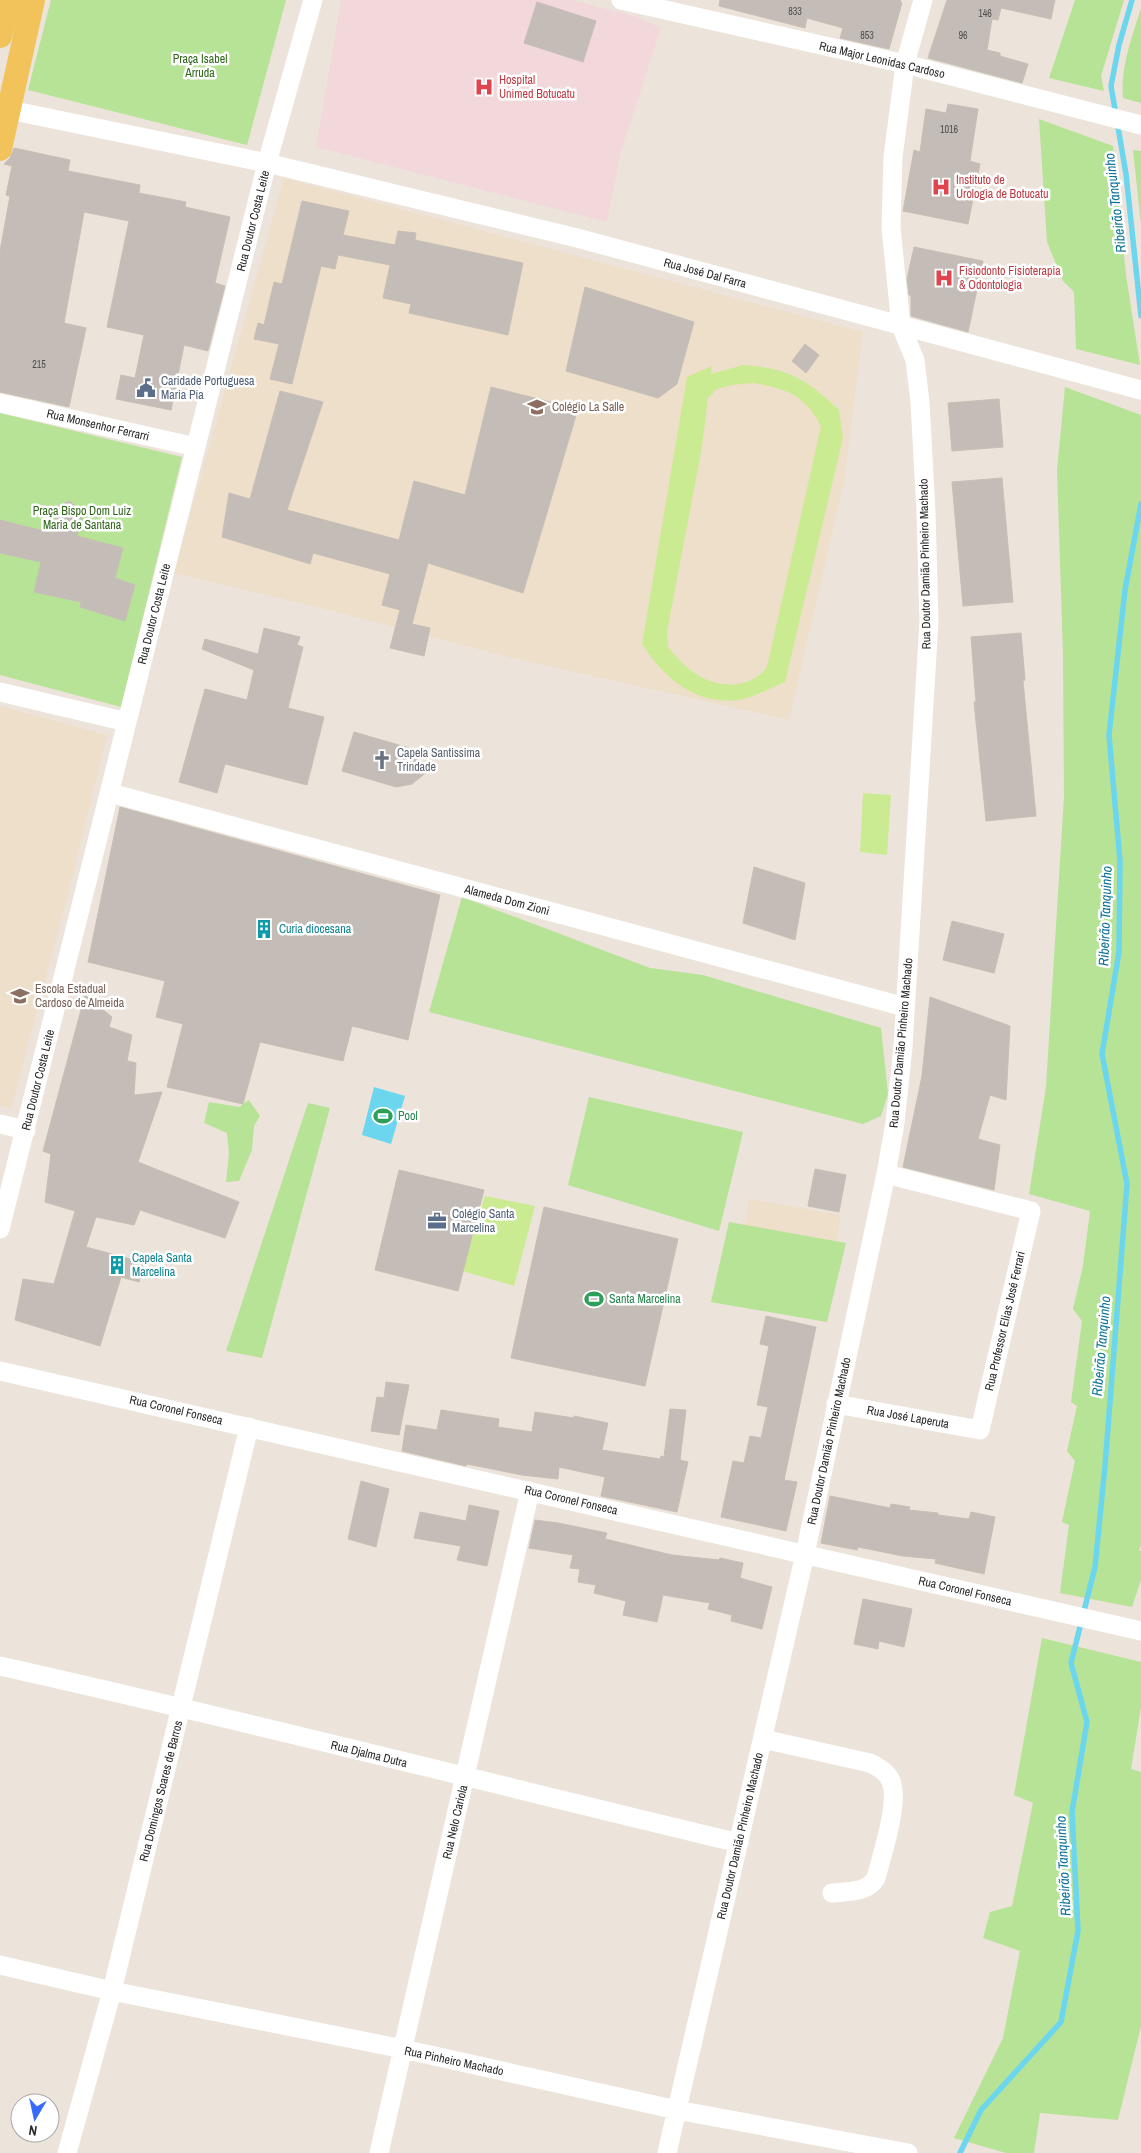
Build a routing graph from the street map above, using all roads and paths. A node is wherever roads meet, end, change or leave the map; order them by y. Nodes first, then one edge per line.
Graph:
1 (9, 0) edge
2 (33, 0) edge
3 (313, 0) edge
4 (923, 0) edge
5 (630, 1) edge
6 (0, 36) edge
7 (905, 64) junction
8 (4, 109) edge
9 (1141, 125) edge
10 (0, 149) edge
11 (268, 163) junction
12 (901, 326) junction
13 (1141, 390) edge
14 (0, 402) edge
15 (196, 447) junction
16 (0, 692) edge
17 (128, 722) junction
18 (110, 793) junction
19 (905, 1007) junction
20 (0, 1124) edge
21 (26, 1130) junction
22 (886, 1174) junction
23 (0, 1229) edge
24 (0, 1371) edge
25 (836, 1404) junction
26 (249, 1427) junction
27 (980, 1430) joint
28 (530, 1491) junction
29 (805, 1554) junction
30 (1141, 1631) edge
31 (0, 1666) edge
32 (182, 1706) junction
33 (763, 1738) junction
34 (465, 1778) junction
35 (738, 1843) junction
36 (832, 1893) dead end
37 (0, 1965) edge
38 (112, 1991) junction
39 (403, 2049) junction
40 (677, 2110) junction
41 (67, 2153) edge
42 (379, 2153) edge
43 (667, 2153) edge
44 (908, 2153) edge

1 - 6 main road
2 - 8 main road
3 - 11 street, Rua Doutor Costa Leite
4 - 7 street, Rua Doutor Damião Pinheiro Machado
5 - 7 street, Rua Major Leonidas Cardoso
7 - 9 street, Rua Major Leonidas Cardoso
7 - 12 street, Rua Doutor Damião Pinheiro Machado
8 - 10 main road
8 - 11 street
11 - 12 street, Rua José Dal Farra
11 - 15 street, Rua Doutor Costa Leite
12 - 13 street, Rua José Dal Farra
12 - 19 street, Rua Doutor Damião Pinheiro Machado
14 - 15 street, Rua Monsenhor Ferrarri
15 - 17 street, Rua Doutor Costa Leite
16 - 17 street
17 - 18 street, Rua Doutor Costa Leite
18 - 19 street, Alameda Dom Zioni
18 - 21 street, Rua Doutor Costa Leite
19 - 22 street, Rua Doutor Damião Pinheiro Machado
20 - 21 street
21 - 23 street, Rua Doutor Costa Leite
22 - 25 street, Rua Doutor Damião Pinheiro Machado
22 - 27 street, Rua Professor Elias José Ferrari
24 - 26 street, Rua Coronel Fonseca
25 - 27 street, Rua José Laperuta
25 - 29 street, Rua Doutor Damião Pinheiro Machado
26 - 28 street, Rua Coronel Fonseca
26 - 32 street, Rua Domingos Soares de Barros
28 - 29 street, Rua Coronel Fonseca
28 - 34 street, Rua Nelo Cariola
29 - 30 street, Rua Coronel Fonseca
29 - 33 street, Rua Doutor Damião Pinheiro Machado
31 - 32 street, Rua Djalma Dutra
32 - 34 street, Rua Djalma Dutra
32 - 38 street, Rua Domingos Soares de Barros
33 - 35 street, Rua Doutor Damião Pinheiro Machado
33 - 36 street
34 - 35 street, Rua Djalma Dutra
34 - 39 street, Rua Nelo Cariola
35 - 40 street, Rua Doutor Damião Pinheiro Machado
37 - 38 street, Rua Pinheiro Machado
38 - 39 street, Rua Pinheiro Machado
38 - 41 street, Rua Domingos Soares de Barros
39 - 40 street, Rua Pinheiro Machado
39 - 42 street, Rua Nelo Cariola
40 - 43 street, Rua Doutor Damião Pinheiro Machado
40 - 44 street, Rua Pinheiro Machado

